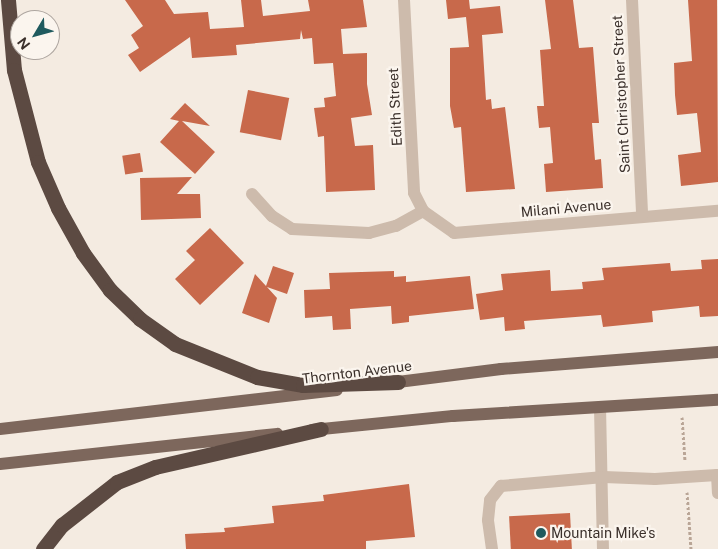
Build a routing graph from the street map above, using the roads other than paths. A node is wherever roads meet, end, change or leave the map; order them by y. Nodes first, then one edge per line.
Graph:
1 (8, 0) edge
2 (404, 0) edge
3 (632, 0) edge
4 (252, 194) dead end
5 (423, 211) junction
6 (718, 211) edge
7 (642, 216) junction
8 (718, 352) edge
9 (398, 382) junction
10 (718, 400) edge
11 (600, 407) junction
12 (0, 429) edge
13 (321, 429) junction
14 (0, 464) edge
15 (604, 477) junction
16 (718, 493) edge
17 (43, 549) edge
18 (492, 549) edge
19 (603, 549) edge

1 - 9 highway
2 - 5 street, Edith Street
3 - 7 street, Saint Christopher Street
4 - 5 street
5 - 7 street, Milani Avenue
6 - 7 street, Milani Avenue
8 - 9 main road, Thornton Avenue
9 - 12 main road, Thornton Avenue
10 - 11 main road
11 - 13 main road
11 - 15 street
13 - 14 main road
13 - 17 highway
15 - 16 street
15 - 18 street
15 - 19 street

